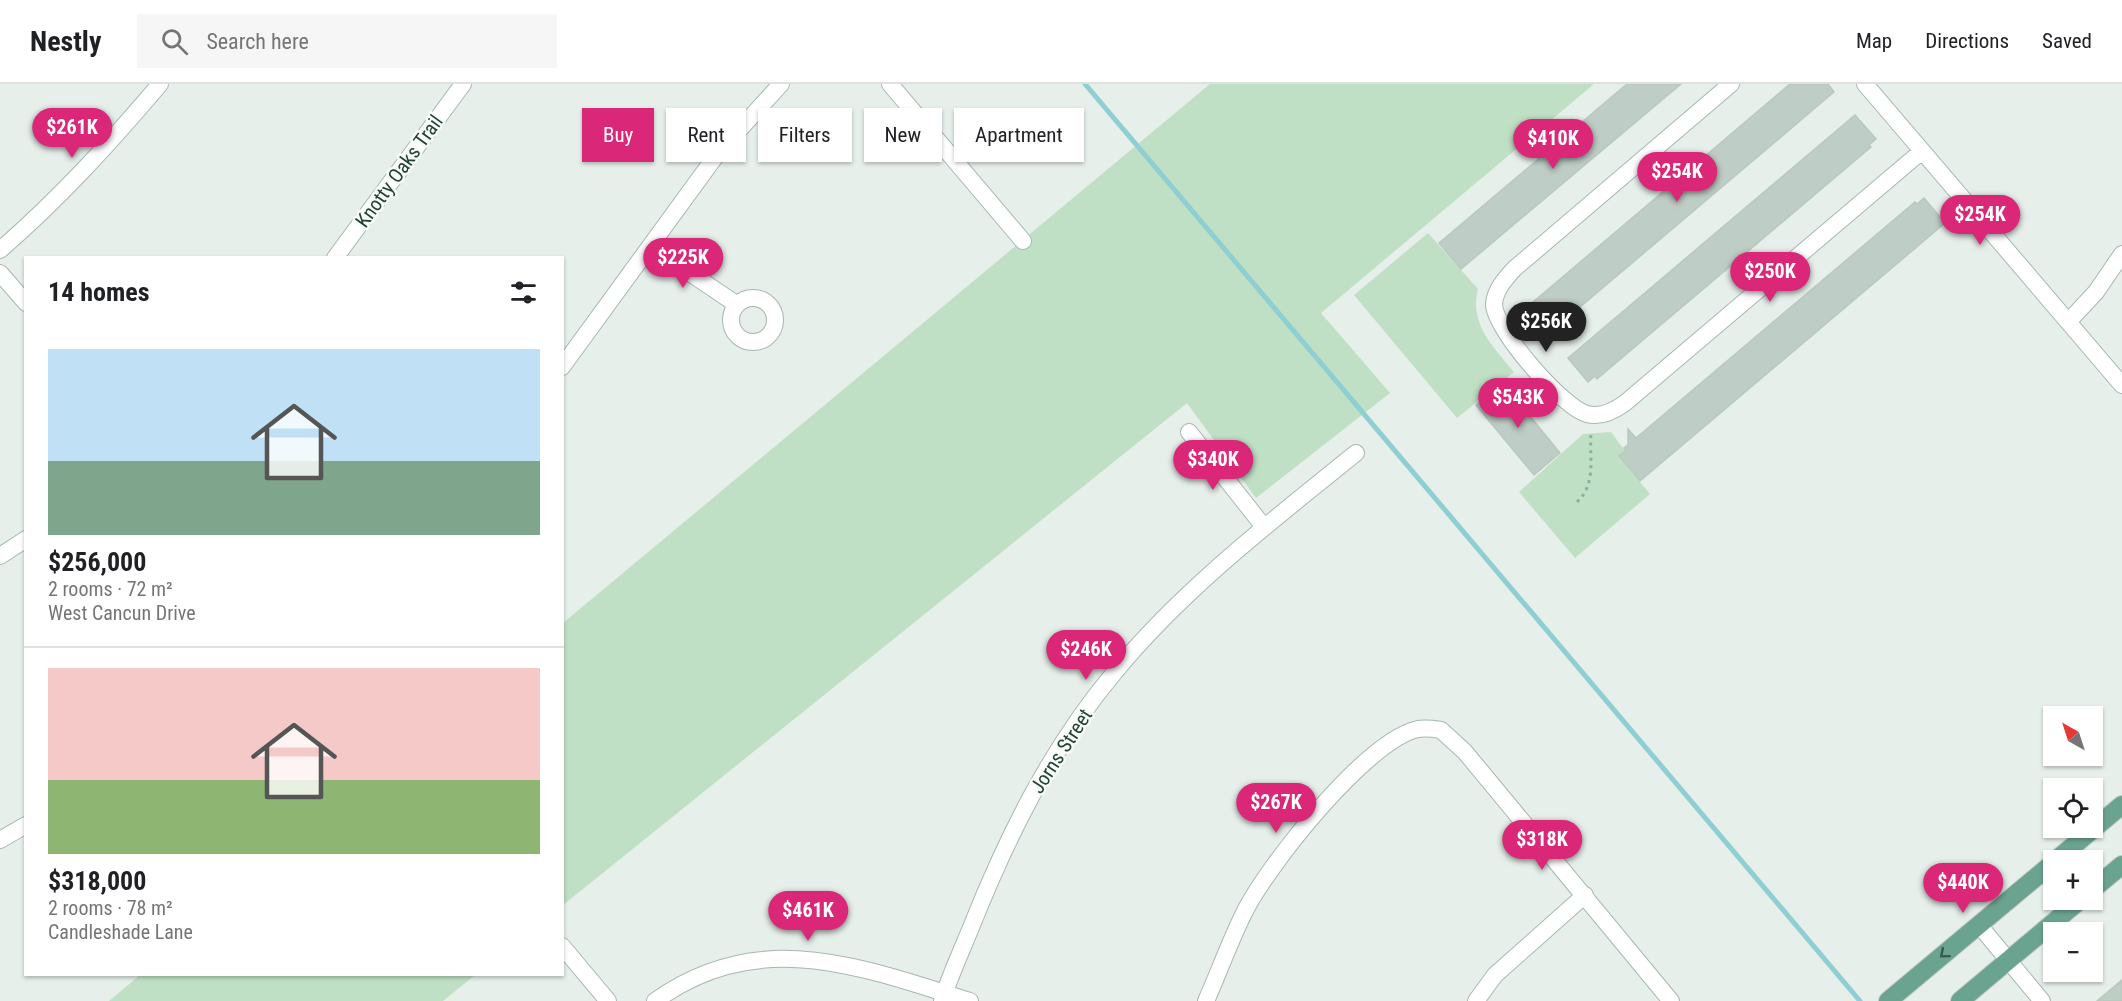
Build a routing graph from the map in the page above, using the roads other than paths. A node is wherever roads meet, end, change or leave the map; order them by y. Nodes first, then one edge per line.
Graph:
1 (160, 84) edge
2 (463, 84) edge
3 (781, 84) edge
4 (890, 84) edge
5 (1731, 84) edge
6 (1865, 84) edge
7 (1922, 151) junction
8 (1023, 241) dead end
9 (650, 246) junction
10 (0, 250) edge
11 (2122, 254) edge
12 (336, 256) edge
13 (0, 273) edge
14 (24, 301) edge
15 (736, 304) dead end
16 (2068, 322) junction
17 (564, 364) edge
18 (2122, 386) edge
19 (1189, 432) dead end
20 (1356, 453) dead end
21 (1264, 527) junction
22 (24, 540) edge
23 (0, 556) edge
24 (2122, 805) edge
25 (24, 826) edge
26 (0, 840) edge
27 (2068, 850) edge
28 (2122, 865) edge
29 (2043, 871) edge
30 (2103, 881) edge
31 (1585, 896) junction
32 (2068, 910) edge
33 (1979, 925) junction
34 (564, 948) edge
35 (2008, 961) junction
36 (943, 997) edge
37 (1892, 998) edge
38 (608, 1001) edge
39 (655, 1001) edge
40 (970, 1001) edge
41 (1206, 1001) edge
42 (1476, 1001) edge
43 (1671, 1001) edge
44 (1960, 1001) edge
45 (2042, 1001) edge

1 - 10 street
2 - 12 street, Knotty Oaks Trail
3 - 9 street
4 - 8 street
5 - 7 street
6 - 7 street
7 - 16 street
9 - 15 street
9 - 17 street
11 - 16 street
13 - 14 street
16 - 18 street
19 - 21 street
20 - 21 street, Jorns Street
21 - 36 street, Jorns Street
22 - 23 street
24 - 27 main road
25 - 26 street
28 - 30 main road
29 - 33 main road
31 - 41 street
31 - 42 street
31 - 43 street
32 - 35 main road
33 - 35 street
33 -> 37 main road
34 - 38 street
35 - 44 main road
35 - 45 street
36 - 39 street
36 - 40 street

